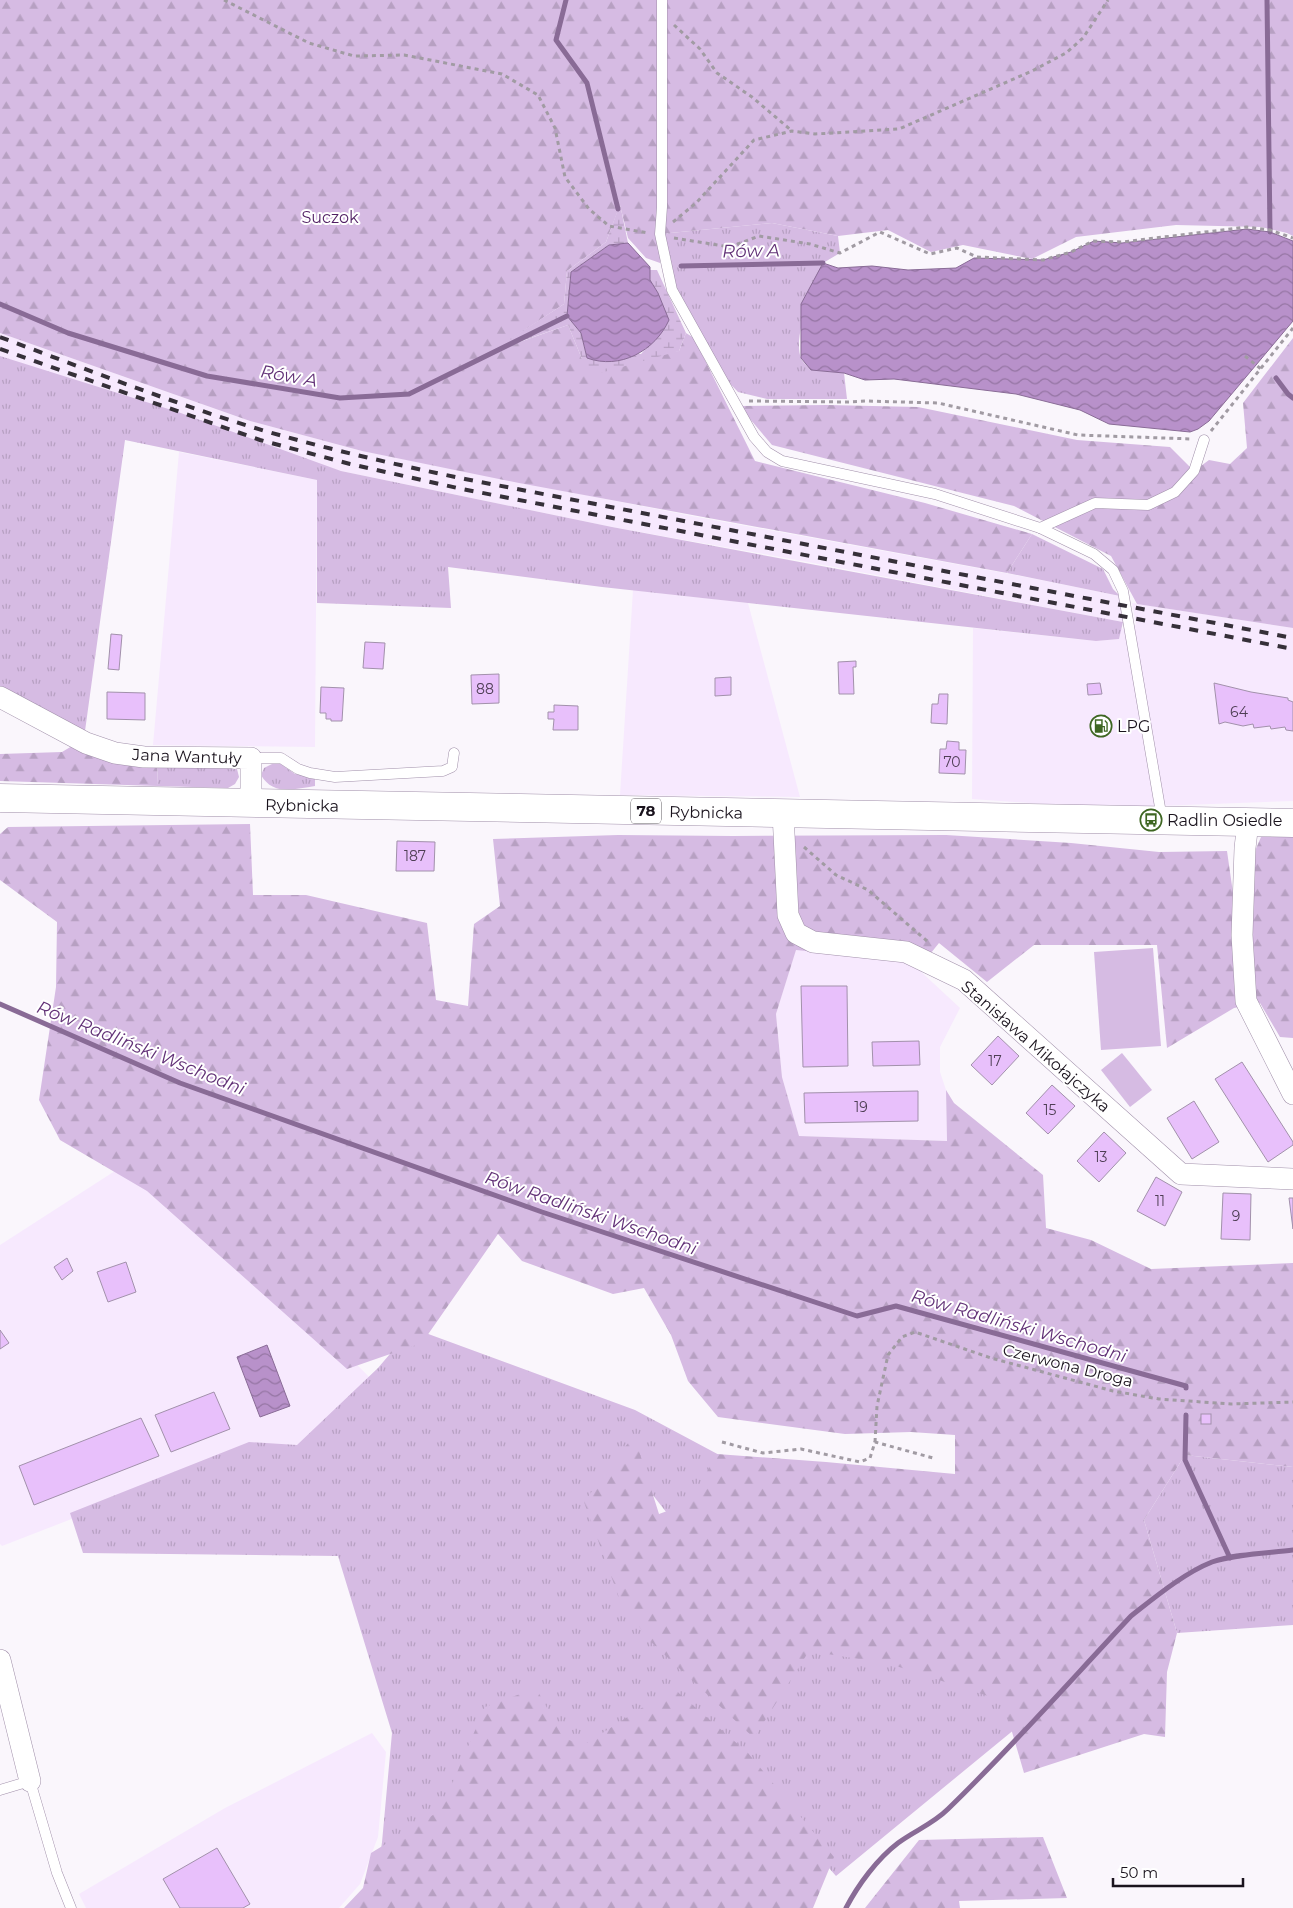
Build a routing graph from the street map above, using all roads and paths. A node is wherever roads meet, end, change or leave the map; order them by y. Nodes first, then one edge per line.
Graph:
1 (224, 0) edge
2 (662, 0) edge
3 (1108, 0) edge
4 (662, 14) junction
5 (792, 131) junction
6 (660, 234) junction
7 (1293, 238) edge
8 (1293, 328) edge
9 (1245, 356) dead end
10 (1260, 369) junction
11 (746, 401) dead end
12 (1204, 440) junction
13 (1040, 528) junction
14 (0, 697) edge
15 (454, 753) dead end
16 (251, 758) junction
17 (0, 798) edge
18 (251, 804) junction
19 (783, 813) junction
20 (1162, 820) junction
21 (1248, 822) junction
22 (1293, 823) edge
23 (799, 843) dead end
24 (930, 944) dead end
25 (1293, 1094) edge
26 (1293, 1179) edge
27 (1293, 1402) edge
28 (722, 1442) dead end
29 (875, 1442) junction
30 (933, 1458) dead end
31 (0, 1660) edge
32 (30, 1781) junction
33 (0, 1790) edge
34 (71, 1908) edge

1 - 6 path
2 - 4 lane
3 - 5 path
4 - 5 path
4 - 6 lane
5 - 6 path
6 - 7 path
6 - 13 lane
8 - 10 path
9 - 10 path
10 - 12 path
11 - 12 path
12 - 13 lane
13 - 20 lane
14 - 16 street, Jana Wantuły
15 - 16 lane
16 - 18 street, Jana Wantuły
17 - 18 main road, Rybnicka / 78
18 - 19 main road, Rybnicka / 78
19 - 20 main road, Rybnicka / 78
19 - 26 street, Stanisława Mikołajczyka
20 - 21 main road, Rybnicka / 78
21 - 22 main road, Rybnicka / 78
21 - 25 street
23 - 24 path
27 - 29 path, Czerwona Droga
28 - 29 path
29 - 30 path
31 - 32 street
32 - 33 lane
32 - 34 lane

